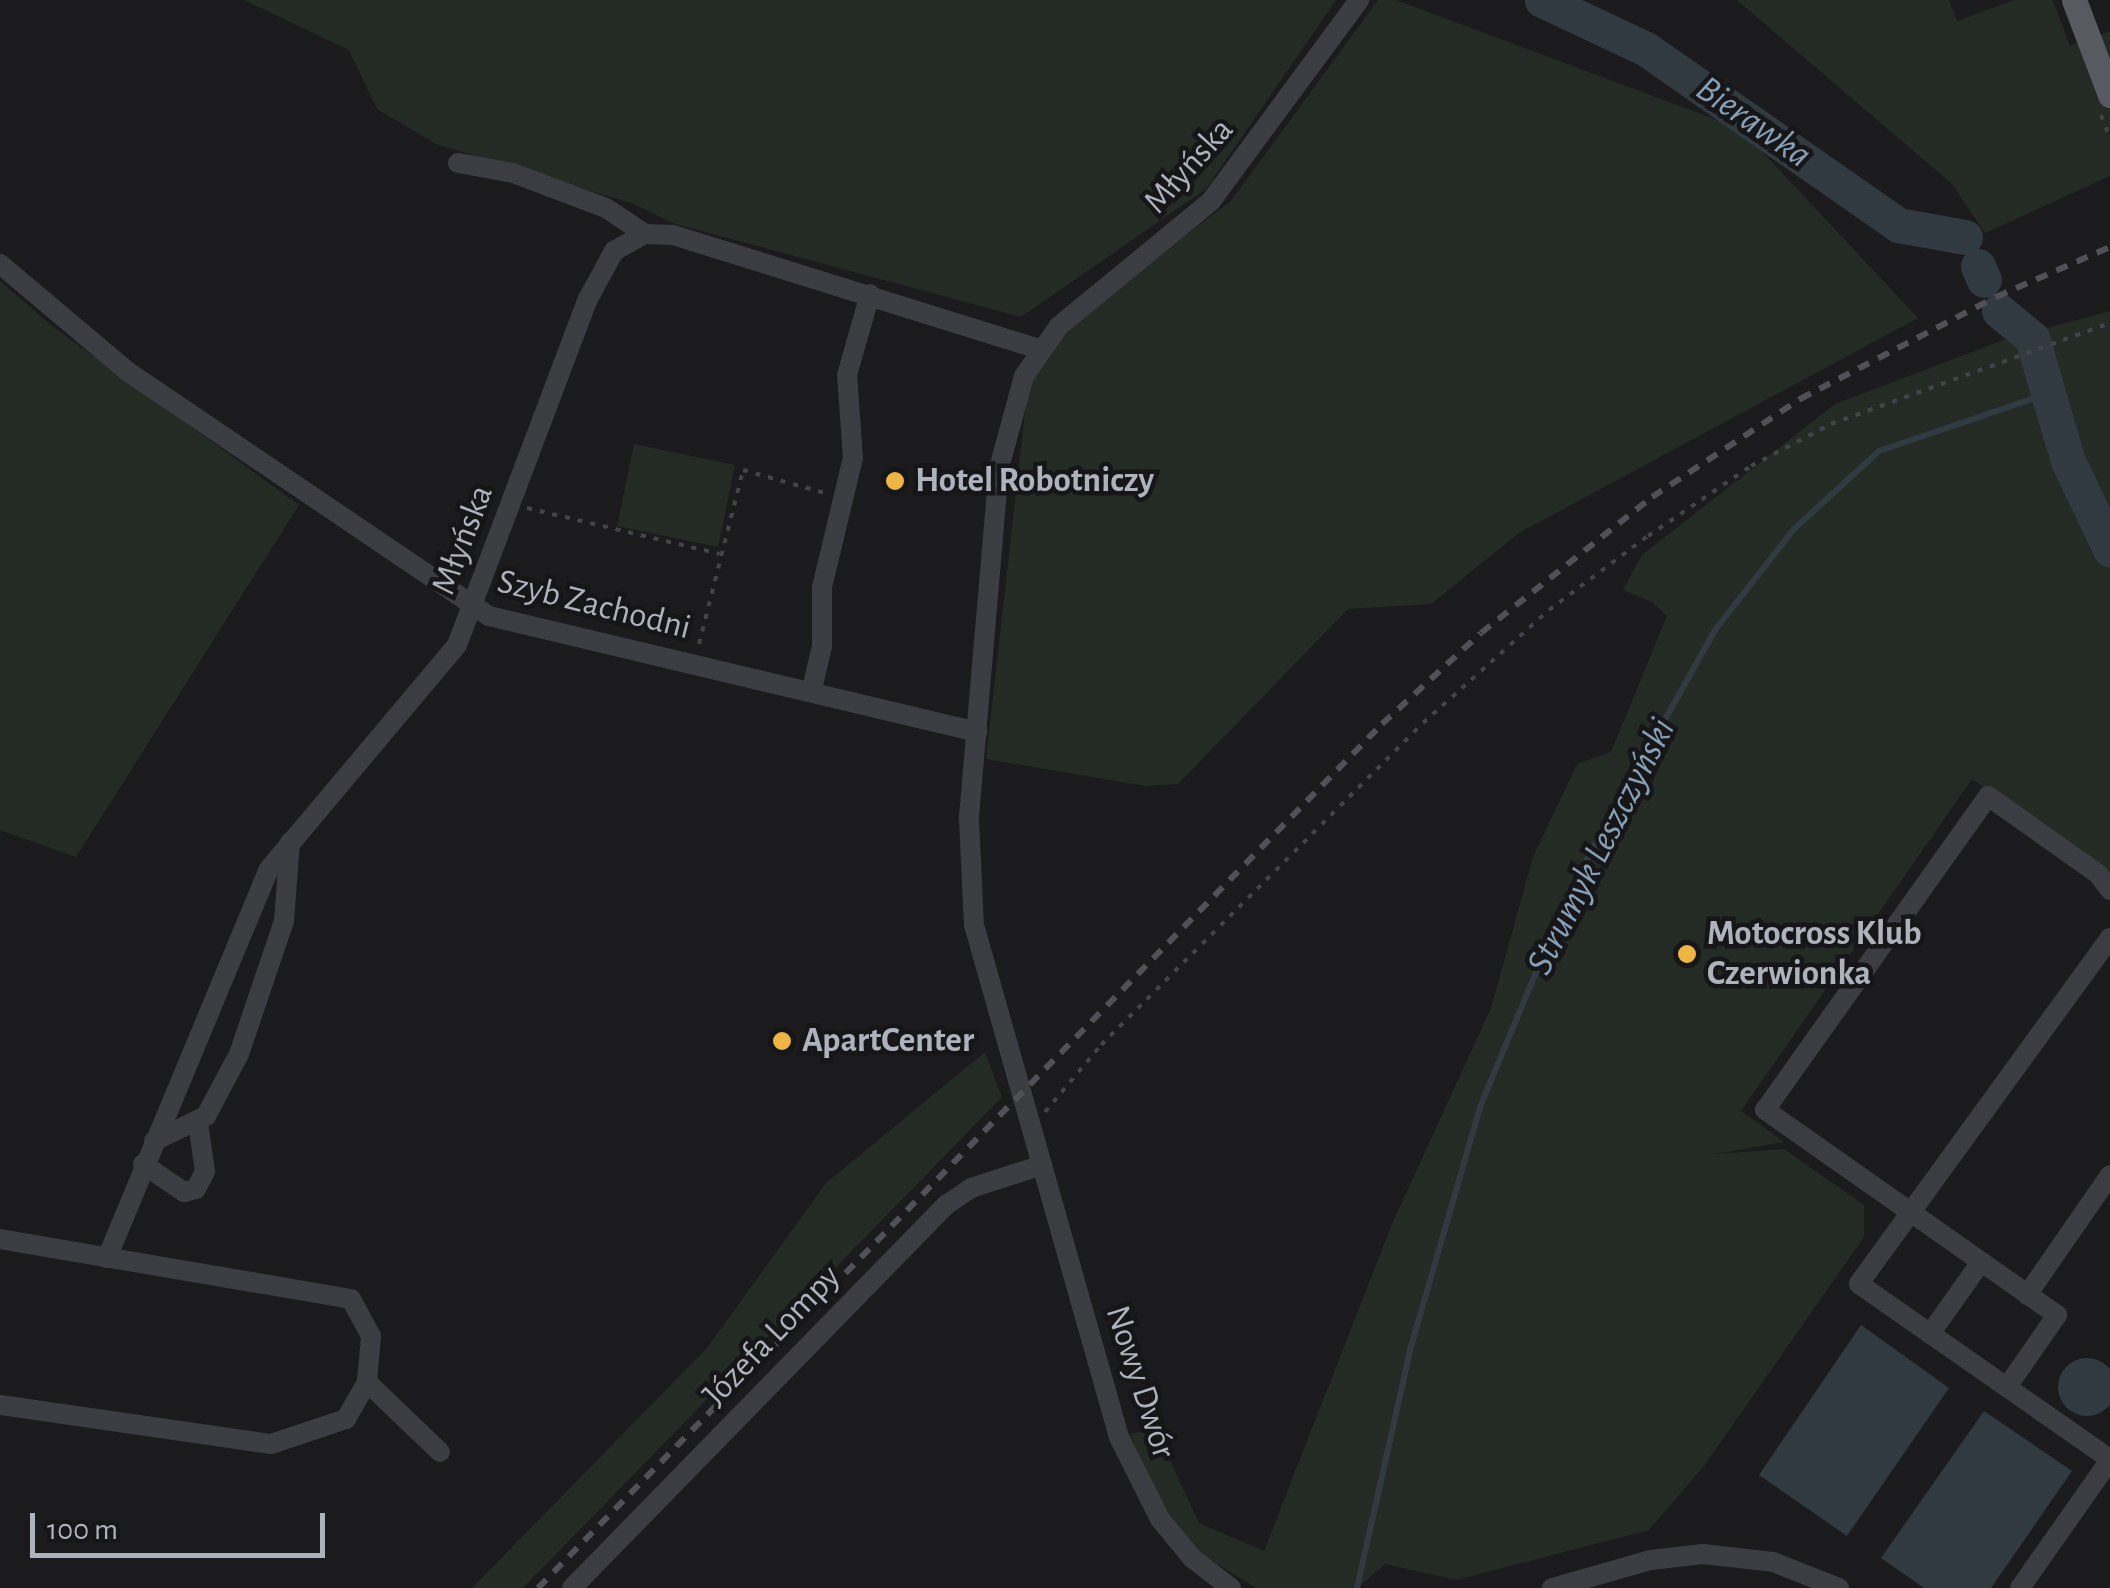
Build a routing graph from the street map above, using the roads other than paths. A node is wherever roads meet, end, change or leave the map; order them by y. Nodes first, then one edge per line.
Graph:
1 (1359, 0) edge
2 (2074, 0) edge
3 (2110, 95) edge
4 (458, 164) dead end
5 (645, 234) junction
6 (0, 264) edge
7 (870, 294) junction
8 (1039, 349) junction
9 (473, 608) junction
10 (812, 690) junction
11 (976, 732) junction
12 (290, 842) junction
13 (2110, 890) edge
14 (2110, 938) edge
15 (198, 1124) junction
16 (154, 1140) junction
17 (143, 1164) junction
18 (1042, 1165) junction
19 (2110, 1175) edge
20 (2101, 1206) edge
21 (1911, 1214) junction
22 (0, 1239) edge
23 (108, 1258) junction
24 (1980, 1262) junction
25 (2027, 1294) junction
26 (1930, 1334) junction
27 (367, 1382) junction
28 (2007, 1387) junction
29 (0, 1405) edge
30 (440, 1452) dead end
31 (2110, 1459) edge
32 (572, 1588) edge
33 (1231, 1588) edge
34 (1552, 1588) edge
35 (1839, 1588) edge
36 (2020, 1588) edge

1 - 8 street, Młyńska
2 - 3 main road
4 - 5 street
5 - 7 street
5 - 9 street, Młyńska
6 - 9 street, Szyb Zachodni
7 - 8 street
7 - 10 street
8 - 11 street, Młyńska
9 - 10 street, Szyb Zachodni
9 - 12 street, Młyńska
10 - 11 street, Szyb Zachodni
11 - 18 street, Młyńska
12 - 15 street
12 - 16 street, Młyńska
13 - 21 street
14 - 21 street
15 - 16 street
15 - 17 street
16 - 17 street, Młyńska
17 - 23 street, Młyńska
18 - 32 street, Józefa Lompy
18 - 33 street, Nowy Dwór
19 - 20 street
20 - 25 street
21 - 24 street
21 - 26 street
22 - 23 street
23 - 27 street
24 - 25 street
24 - 26 street
25 - 28 street
26 - 28 street
27 - 29 street
27 - 30 street
28 - 31 street
31 - 36 street
34 - 35 street

